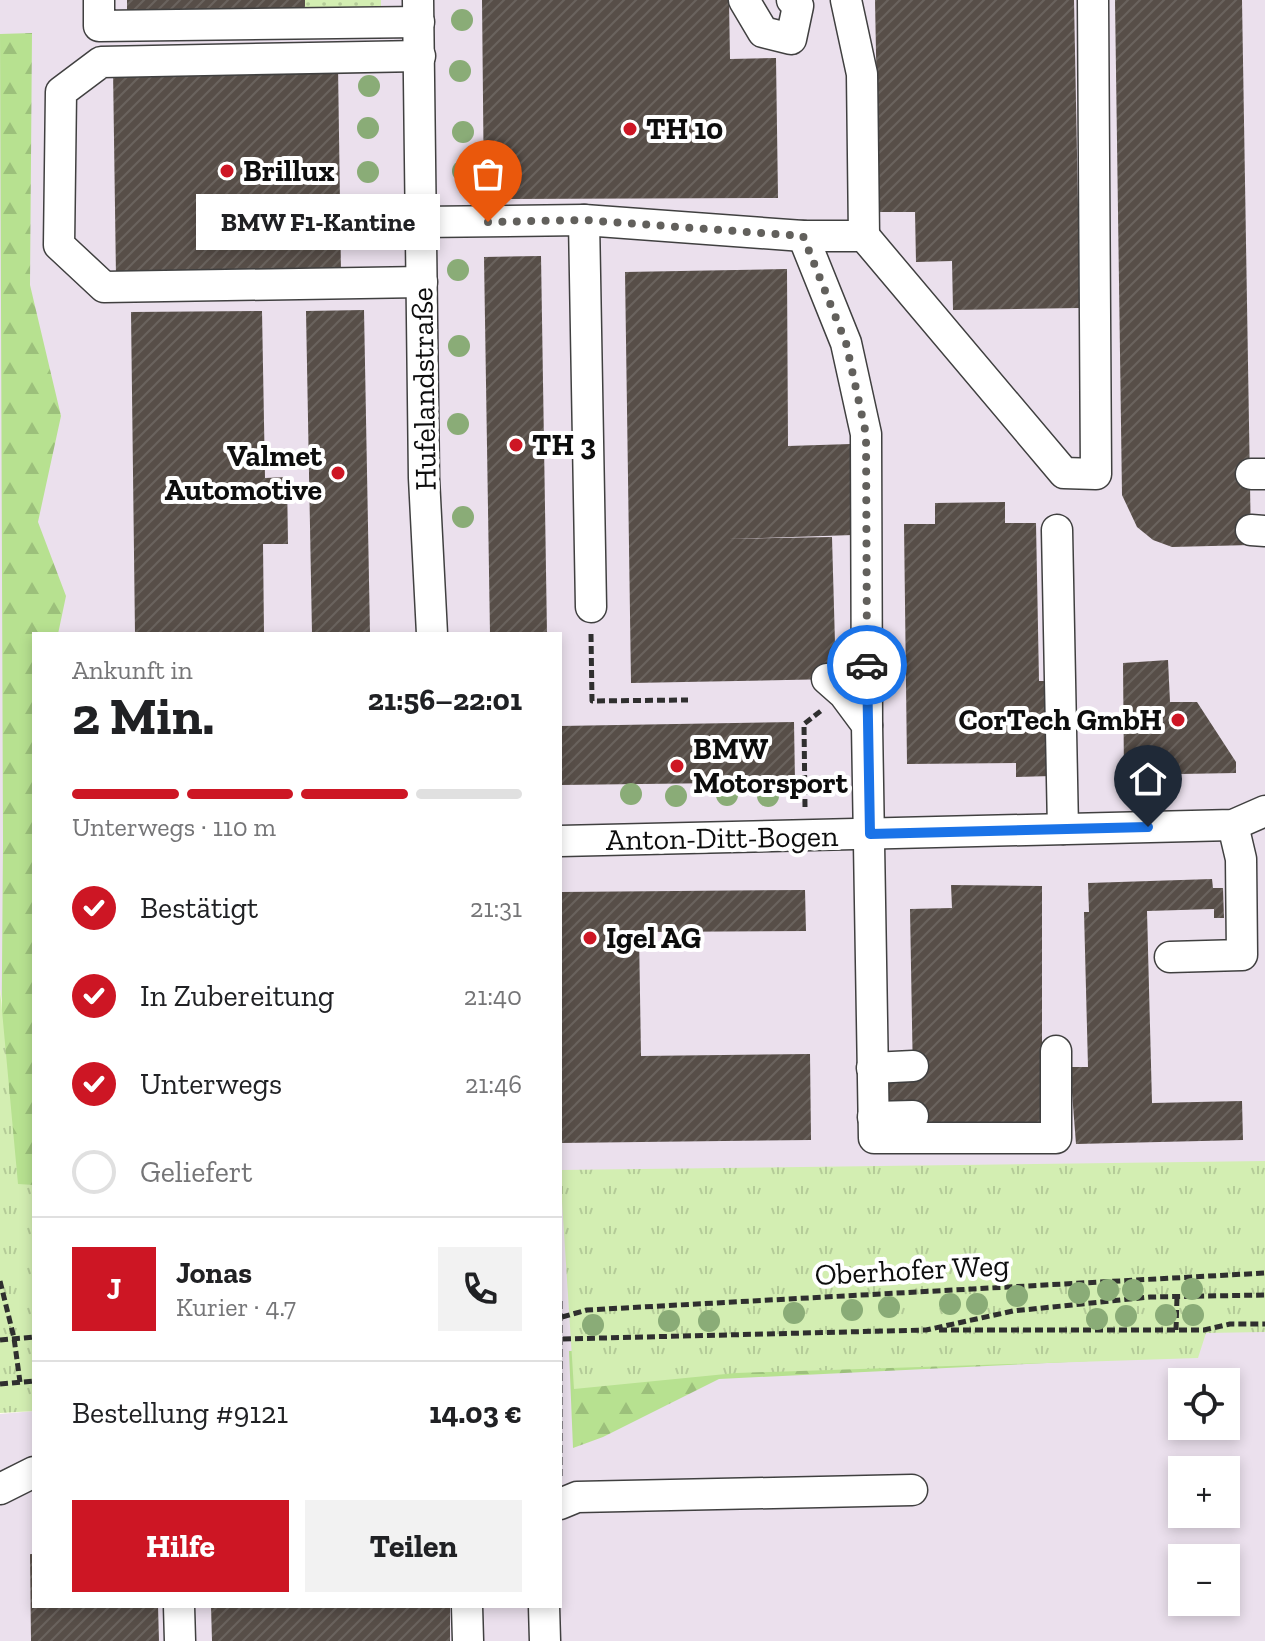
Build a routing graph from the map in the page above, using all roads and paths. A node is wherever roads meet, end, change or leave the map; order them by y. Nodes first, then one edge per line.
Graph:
1 (99, 0) edge
2 (744, 0) edge
3 (792, 0) edge
4 (846, 0) edge
5 (1093, 0) edge
6 (418, 11) edge
7 (420, 56) junction
8 (584, 220) junction
9 (420, 222) junction
10 (803, 236) junction
11 (864, 236) junction
12 (422, 282) junction
13 (1057, 530) dead end
14 (591, 607) joint
15 (432, 632) edge
16 (836, 686) joint
17 (688, 700) dead end
18 (867, 725) junction
19 (1265, 811) edge
20 (1233, 825) junction
21 (1063, 829) junction
22 (870, 834) junction
23 (806, 836) junction
24 (562, 841) edge
25 (1170, 957) dead end
26 (1056, 1051) dead end
27 (913, 1066) dead end
28 (872, 1068) junction
29 (913, 1116) dead end
30 (873, 1117) junction
31 (1265, 1273) edge
32 (0, 1281) edge
33 (1265, 1295) edge
34 (1177, 1297) junction
35 (562, 1317) edge
36 (1265, 1324) edge
37 (926, 1330) junction
38 (1176, 1330) junction
39 (32, 1337) edge
40 (14, 1338) junction
41 (563, 1339) junction
42 (0, 1340) edge
43 (32, 1381) edge
44 (20, 1382) junction
45 (0, 1384) edge
46 (562, 1386) edge
47 (32, 1473) edge
48 (0, 1489) edge
49 (912, 1490) dead end
50 (562, 1503) edge
51 (179, 1608) edge
52 (467, 1608) edge
53 (544, 1608) edge
54 (180, 1641) edge
55 (468, 1641) edge
56 (545, 1641) edge

1 - 6 street
2 - 3 street
4 - 11 street
5 - 11 street
6 - 7 street, Hufelandstraße
7 - 9 street, Hufelandstraße
7 - 12 street
8 - 9 street
8 - 10 street
8 - 14 street
9 - 12 street, Hufelandstraße
10 - 11 street
10 - 18 street
12 - 15 street, Hufelandstraße
13 - 21 street
14 - 17 path
16 - 18 street
16 - 23 path
18 - 22 street
19 - 20 street, Anton-Ditt-Bogen
20 - 21 street, Anton-Ditt-Bogen
20 - 25 street
21 - 22 street, Anton-Ditt-Bogen
22 - 23 street, Anton-Ditt-Bogen
22 - 28 street
23 - 24 street, Anton-Ditt-Bogen
26 - 30 street
27 - 28 street
28 - 30 street
29 - 30 street
31 - 35 path, Oberhofer Weg
32 - 40 path
33 - 34 path
34 - 37 path
34 - 38 path
35 - 41 path
36 - 38 path
37 - 38 path
37 - 41 path
39 - 40 path
40 - 42 path
40 - 44 path
41 - 46 path
43 - 44 path
44 - 45 path
47 - 48 street
49 - 50 street
51 - 54 street
52 - 55 street
53 - 56 street

